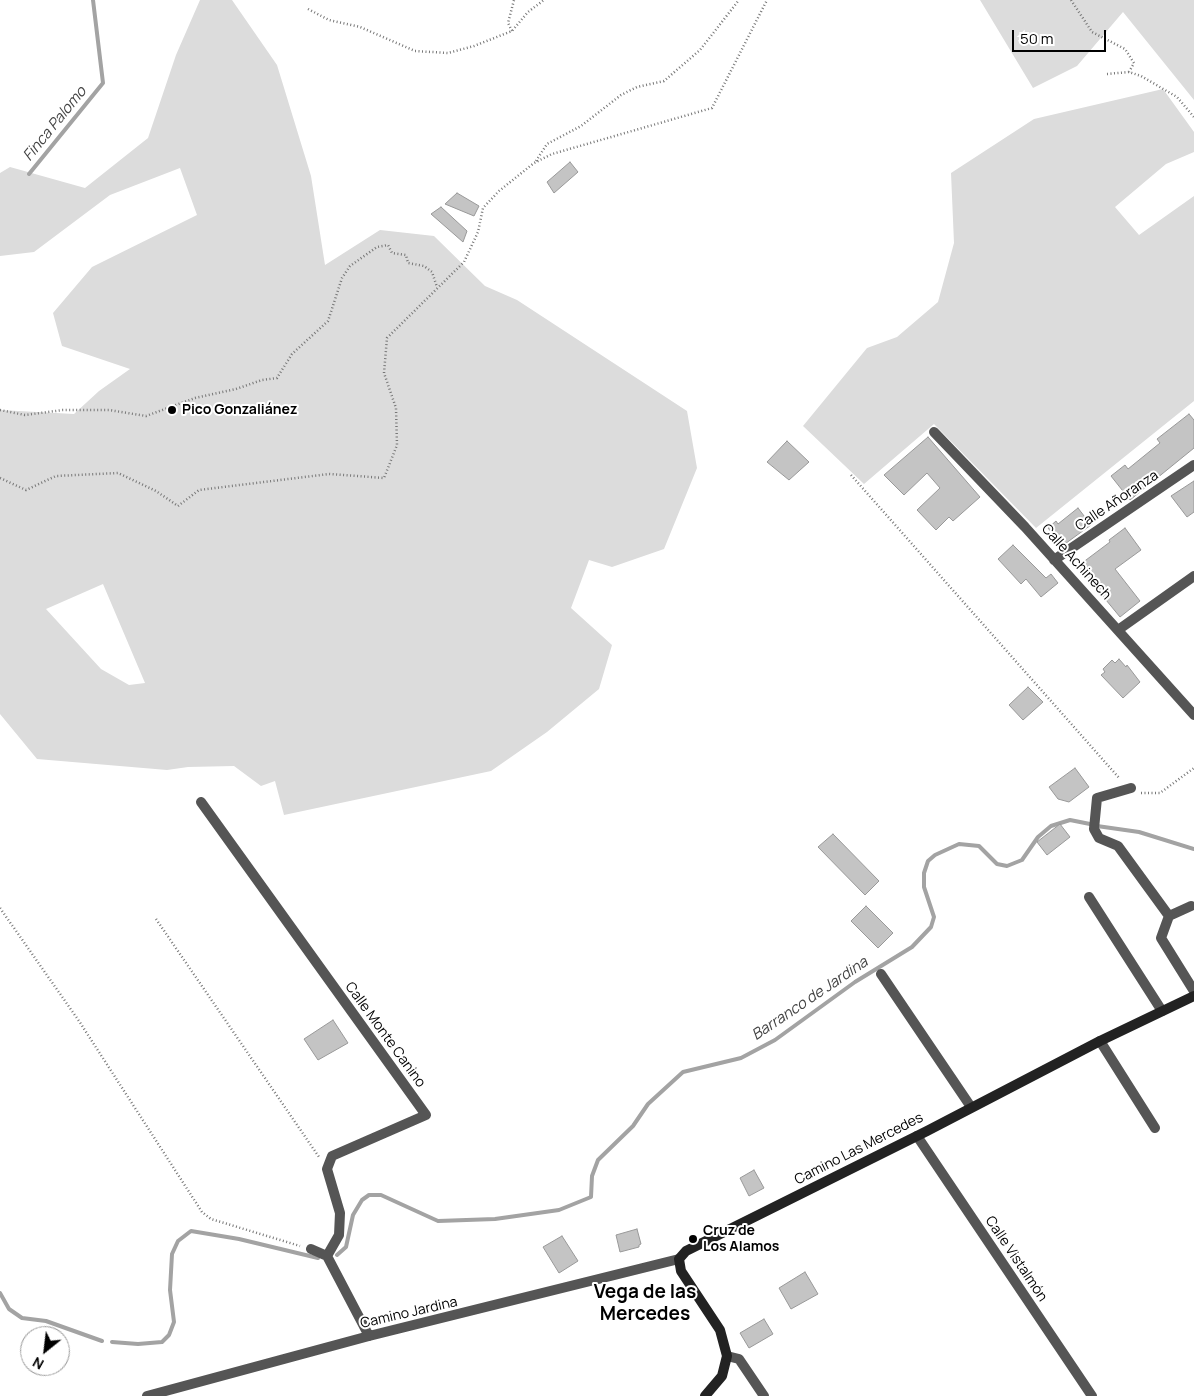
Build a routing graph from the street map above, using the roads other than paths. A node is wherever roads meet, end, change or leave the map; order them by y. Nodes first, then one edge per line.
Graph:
1 (934, 432) dead end
2 (1194, 465) edge
3 (1054, 560) junction
4 (1194, 576) edge
5 (1118, 630) junction
6 (1194, 715) edge
7 (1131, 788) road end
8 (201, 802) dead end
9 (1089, 897) dead end
10 (1191, 906) dead end
11 (1169, 916) junction
12 (881, 974) dead end
13 (1194, 995) edge
14 (1162, 1010) junction
15 (1100, 1041) junction
16 (971, 1107) junction
17 (1155, 1128) dead end
18 (917, 1136) junction
19 (311, 1249) road end
20 (327, 1256) junction
21 (679, 1259) junction
22 (369, 1336) junction
23 (727, 1356) junction
24 (147, 1396) edge
25 (705, 1396) edge
26 (764, 1396) edge
27 (1092, 1396) edge

1 - 3 street, Calle Achinech
2 - 3 street, Calle Añoranza
3 - 5 street, Calle Achinech
4 - 5 street
5 - 6 street, Calle Achinech
7 - 11 street
8 - 20 street, Calle Monte Canino
9 - 14 street
10 - 11 street
11 - 13 street
12 - 16 street
13 - 14 main road, Camino Las Mercedes
14 - 15 main road, Camino Las Mercedes
15 - 16 main road, Camino Las Mercedes
15 - 17 street
16 - 18 main road, Camino Las Mercedes
18 - 21 main road, Camino Las Mercedes
18 - 27 street, Calle Vistalmón
19 - 20 street
20 - 22 street
21 - 22 street, Camino Jardina
21 - 23 main road
22 - 24 street, Camino Jardina
23 - 25 main road
23 - 26 street

